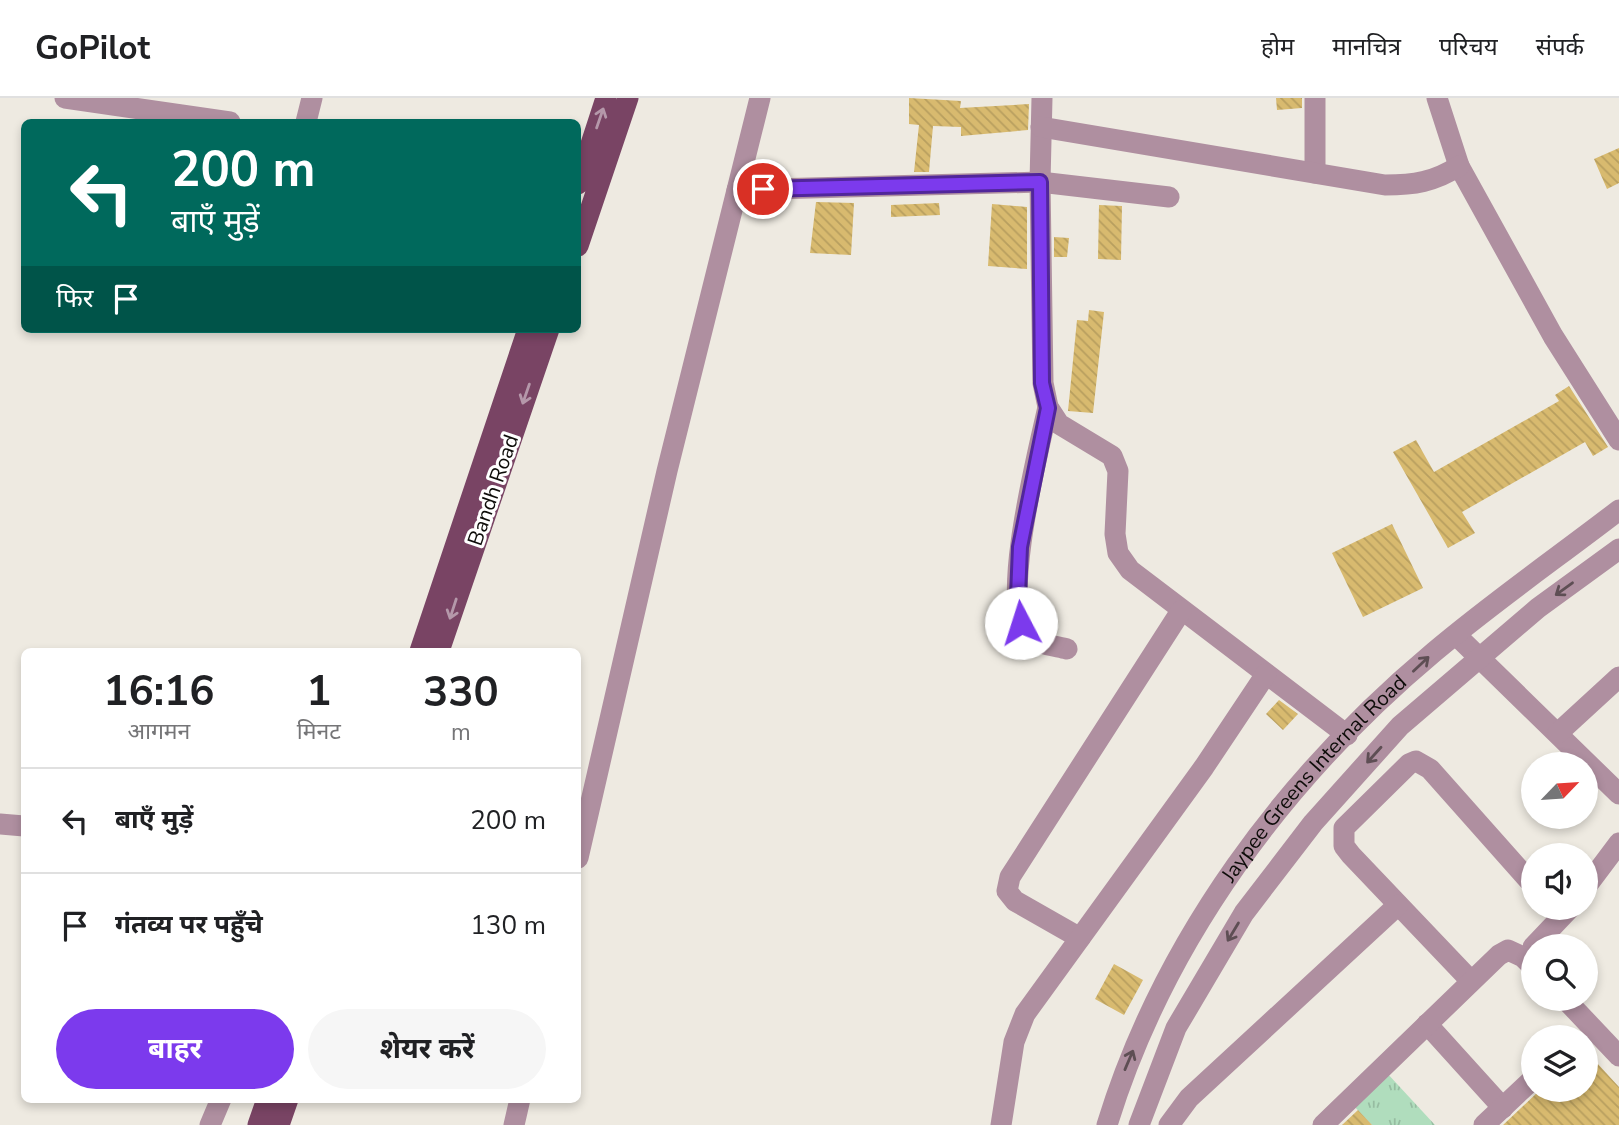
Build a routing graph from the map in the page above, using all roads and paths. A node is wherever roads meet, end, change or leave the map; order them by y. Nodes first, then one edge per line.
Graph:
1 (65, 98) edge
2 (312, 98) edge
3 (606, 98) edge
4 (628, 98) edge
5 (760, 98) edge
6 (771, 98) edge
7 (1042, 98) edge
8 (1315, 98) edge
9 (1437, 98) edge
10 (131, 103) edge
11 (214, 119) edge
12 (307, 119) edge
13 (1041, 127) junction
14 (1459, 166) junction
15 (1315, 173) junction
16 (584, 178) edge
17 (1040, 182) junction
18 (737, 190) junction
19 (1169, 197) dead end
20 (581, 212) edge
21 (527, 333) edge
22 (548, 333) edge
23 (1048, 408) junction
24 (1619, 440) edge
25 (1619, 510) edge
26 (1619, 549) edge
27 (1181, 611) junction
28 (1456, 635) junction
29 (421, 648) edge
30 (440, 648) edge
31 (1068, 649) dead end
32 (1479, 659) junction
33 (1266, 674) junction
34 (1619, 677) edge
35 (1558, 733) junction
36 (1347, 734) junction
37 (1619, 794) edge
38 (0, 824) edge
39 (21, 826) edge
40 (1619, 843) edge
41 (581, 845) edge
42 (1521, 871) edge
43 (1598, 871) edge
44 (1398, 905) junction
45 (1080, 937) junction
46 (1521, 952) edge
47 (1471, 981) junction
48 (1427, 1024) junction
49 (1598, 1042) edge
50 (1619, 1056) edge
51 (1521, 1091) edge
52 (219, 1103) edge
53 (266, 1103) edge
54 (287, 1103) edge
55 (519, 1103) edge
56 (1503, 1108) junction
57 (210, 1125) edge
58 (258, 1125) edge
59 (279, 1125) edge
60 (514, 1125) edge
61 (1001, 1125) edge
62 (1107, 1125) edge
63 (1139, 1125) edge
64 (1170, 1125) edge
65 (1322, 1125) edge
66 (1484, 1125) edge

1 - 10 street
2 - 12 street
16 -> 3 main road
4 - 16 main road
5 - 6 street
5 - 18 street
7 - 13 street
8 - 15 street
9 - 14 street
10 - 11 street
13 - 15 street
13 - 17 street
14 - 15 street
14 - 24 street
16 - 20 main road
17 - 18 street
17 - 19 street
17 - 23 street
18 - 41 street
21 - 29 main road, Bandh Road
22 -> 30 main road, Bandh Road
23 - 27 street
23 - 31 street
25 - 28 street, Jaypee Greens Internal Road
26 -> 32 street, Jaypee Greens Internal Road
27 - 33 street
27 - 45 street
28 - 32 street
36 -> 28 street, Jaypee Greens Internal Road
32 - 35 street
32 -> 63 street, Jaypee Greens Internal Road
33 - 36 street
33 - 45 street
34 - 35 street
35 - 37 street
62 -> 36 street, Jaypee Greens Internal Road
38 - 39 street
40 - 43 street
42 - 44 street
44 - 47 street
44 - 64 street
45 - 61 street
46 - 47 street
47 - 48 street
48 - 56 street
48 - 65 street
49 - 50 street
51 - 56 street
52 - 57 street
53 - 58 main road
54 - 59 main road
55 - 60 street
56 - 66 street

